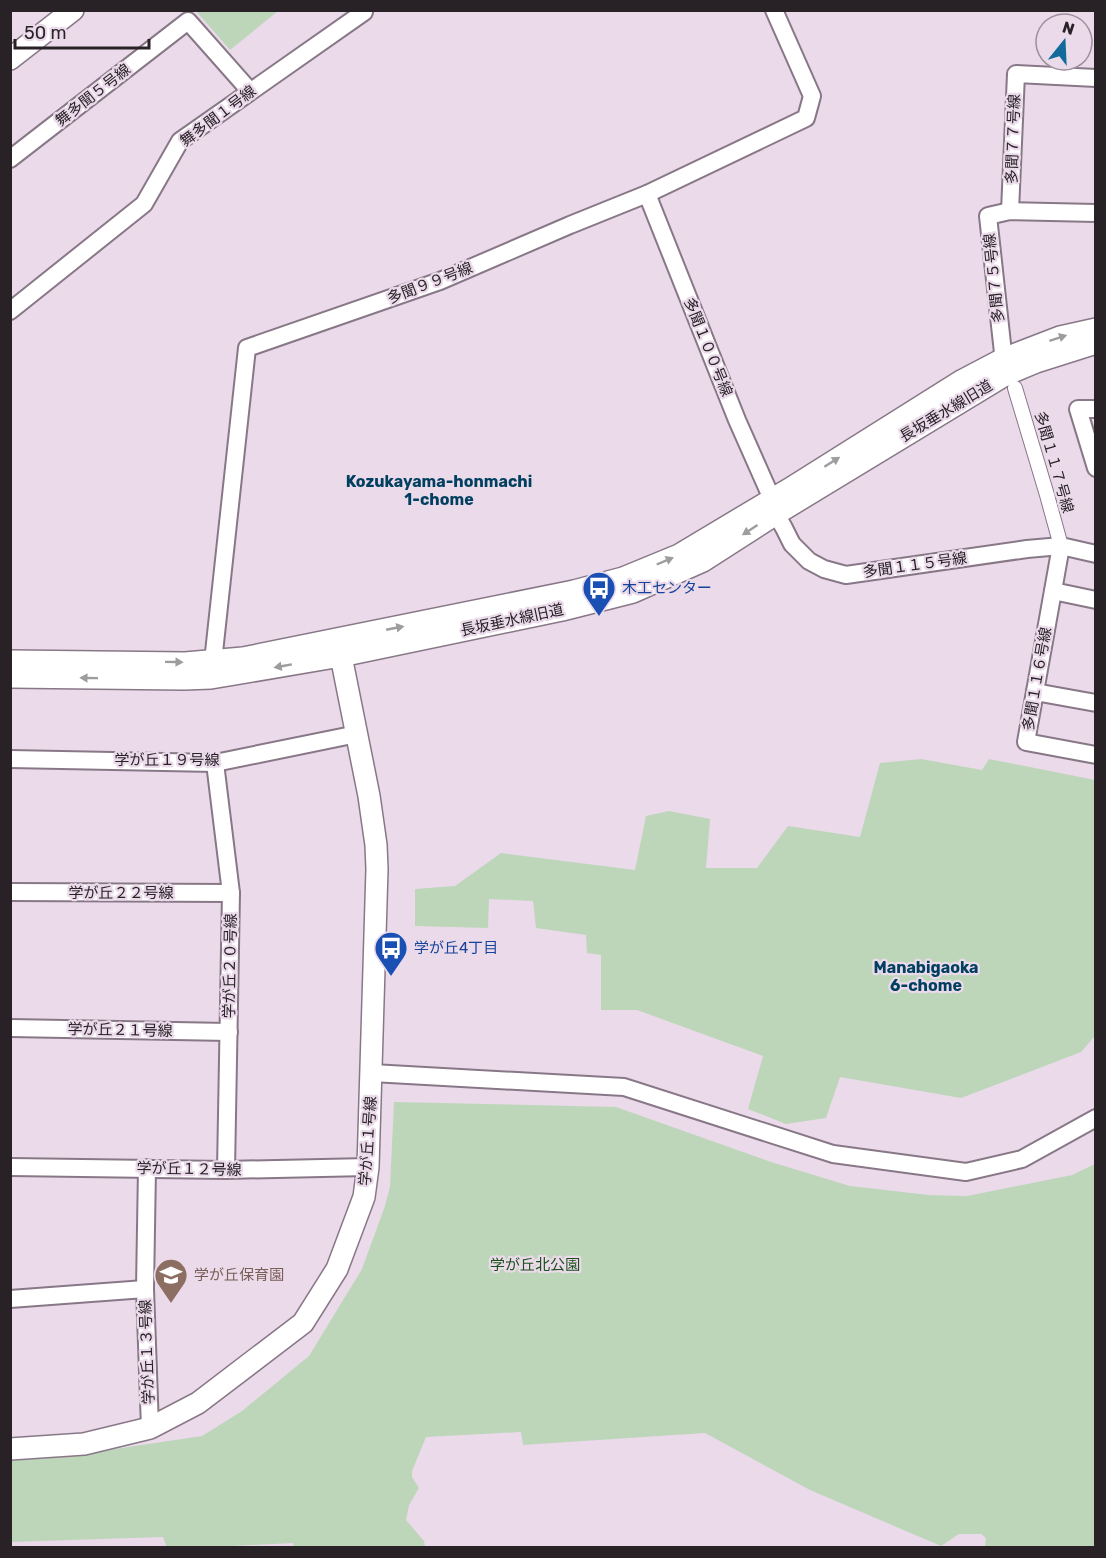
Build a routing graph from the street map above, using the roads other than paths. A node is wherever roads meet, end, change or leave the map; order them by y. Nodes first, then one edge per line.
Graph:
1 (73, 10) edge
2 (774, 10) edge
3 (365, 11) edge
4 (10, 59) edge
5 (1095, 78) edge
6 (250, 91) junction
7 (10, 159) edge
8 (647, 194) junction
9 (1010, 211) junction
10 (1095, 213) edge
11 (10, 311) edge
12 (1095, 329) edge
13 (1095, 343) edge
14 (1008, 374) junction
15 (1095, 409) edge
16 (1095, 468) edge
17 (774, 506) junction
18 (1061, 546) junction
19 (1095, 554) edge
20 (1053, 591) junction
21 (1095, 600) edge
22 (339, 647) junction
23 (10, 661) edge
24 (212, 669) junction
25 (10, 677) edge
26 (1035, 692) junction
27 (1095, 704) edge
28 (357, 734) junction
29 (1095, 755) edge
30 (10, 759) edge
31 (215, 763) junction
32 (10, 892) edge
33 (231, 893) junction
34 (10, 1028) edge
35 (229, 1032) junction
36 (372, 1072) junction
37 (1095, 1118) edge
38 (10, 1167) edge
39 (369, 1167) junction
40 (147, 1168) junction
41 (226, 1170) junction
42 (145, 1289) junction
43 (10, 1299) edge
44 (150, 1428) junction
45 (10, 1449) edge

1 - 4 street
2 - 8 street, 多聞９９号線
3 - 6 street, 舞多聞１号線
5 - 9 street, 多聞７７号線
6 - 7 street, 舞多聞５号線
6 - 11 street, 舞多聞１号線
8 - 17 street, 多聞１００号線
8 - 24 street, 多聞９９号線
9 - 10 street
9 - 14 street, 多聞７５号線
14 -> 12 street, 長坂垂水線旧道
13 - 14 street, 長坂垂水線旧道
14 - 17 street, 長坂垂水線旧道
14 - 18 street, 多聞１１７号線
15 - 16 street
17 - 18 street, 多聞１１５号線
17 - 22 street, 長坂垂水線旧道
18 - 19 street, 多聞１１５号線
18 - 20 street, 多聞１１６号線
20 - 21 street
20 - 26 street, 多聞１１６号線
22 - 24 street, 長坂垂水線旧道
22 - 28 street, 学が丘１号線
23 -> 24 street, 長坂垂水線旧道
24 -> 25 street, 長坂垂水線旧道
26 - 27 street
26 - 29 street, 多聞１１６号線
28 - 31 street, 学が丘１９号線
28 - 36 street, 学が丘１号線
30 - 31 street, 学が丘１９号線
31 - 33 street, 学が丘２０号線
32 - 33 street, 学が丘２２号線
33 - 35 street, 学が丘２０号線
34 - 35 street, 学が丘２１号線
35 - 41 street, 学が丘２０号線
36 - 37 street
36 - 39 street, 学が丘１号線
38 - 40 street, 学が丘１２号線
39 - 41 street, 学が丘１２号線
39 - 44 street, 学が丘１号線
40 - 41 street, 学が丘１２号線
40 - 42 street, 学が丘１３号線
42 - 43 street
42 - 44 street, 学が丘１３号線
44 - 45 street, 学が丘１号線

